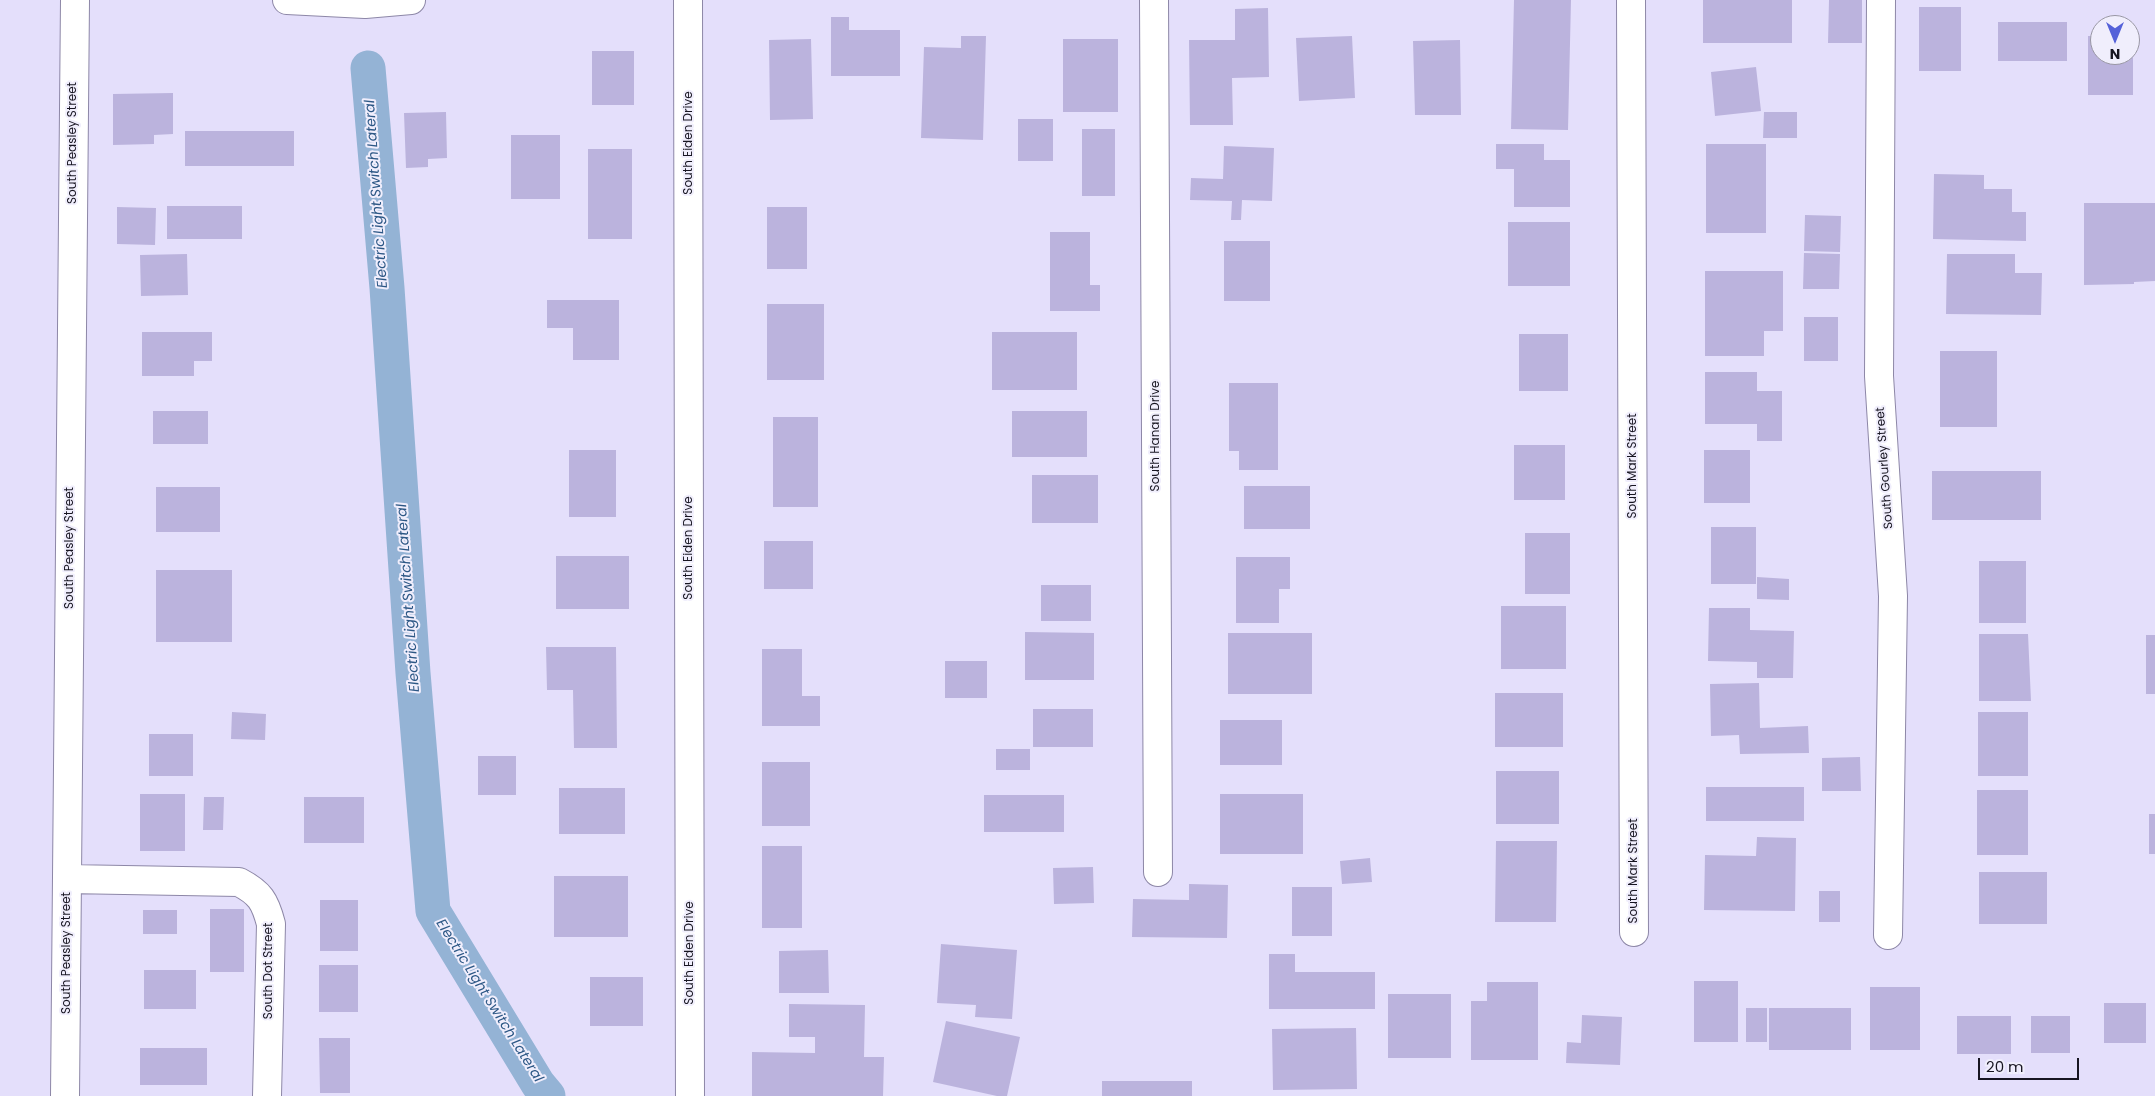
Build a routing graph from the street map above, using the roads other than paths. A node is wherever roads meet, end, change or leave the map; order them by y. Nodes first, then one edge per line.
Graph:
1 (75, 0) edge
2 (287, 0) edge
3 (411, 0) edge
4 (688, 0) edge
5 (1154, 0) edge
6 (1631, 0) edge
7 (1881, 0) edge
8 (365, 2) edge
9 (1158, 872) dead end
10 (67, 879) junction
11 (1634, 932) dead end
12 (1888, 935) dead end
13 (66, 1096) edge
14 (268, 1096) edge
15 (690, 1096) edge

1 - 10 street, South Peasley Street
2 - 8 street
3 - 8 street
4 - 15 street, South Eiden Drive
5 - 9 street, South Hanan Drive
6 - 11 street, South Mark Street
7 - 12 street, South Gourley Street
10 - 13 street, South Peasley Street
10 - 14 street, South Dot Street

